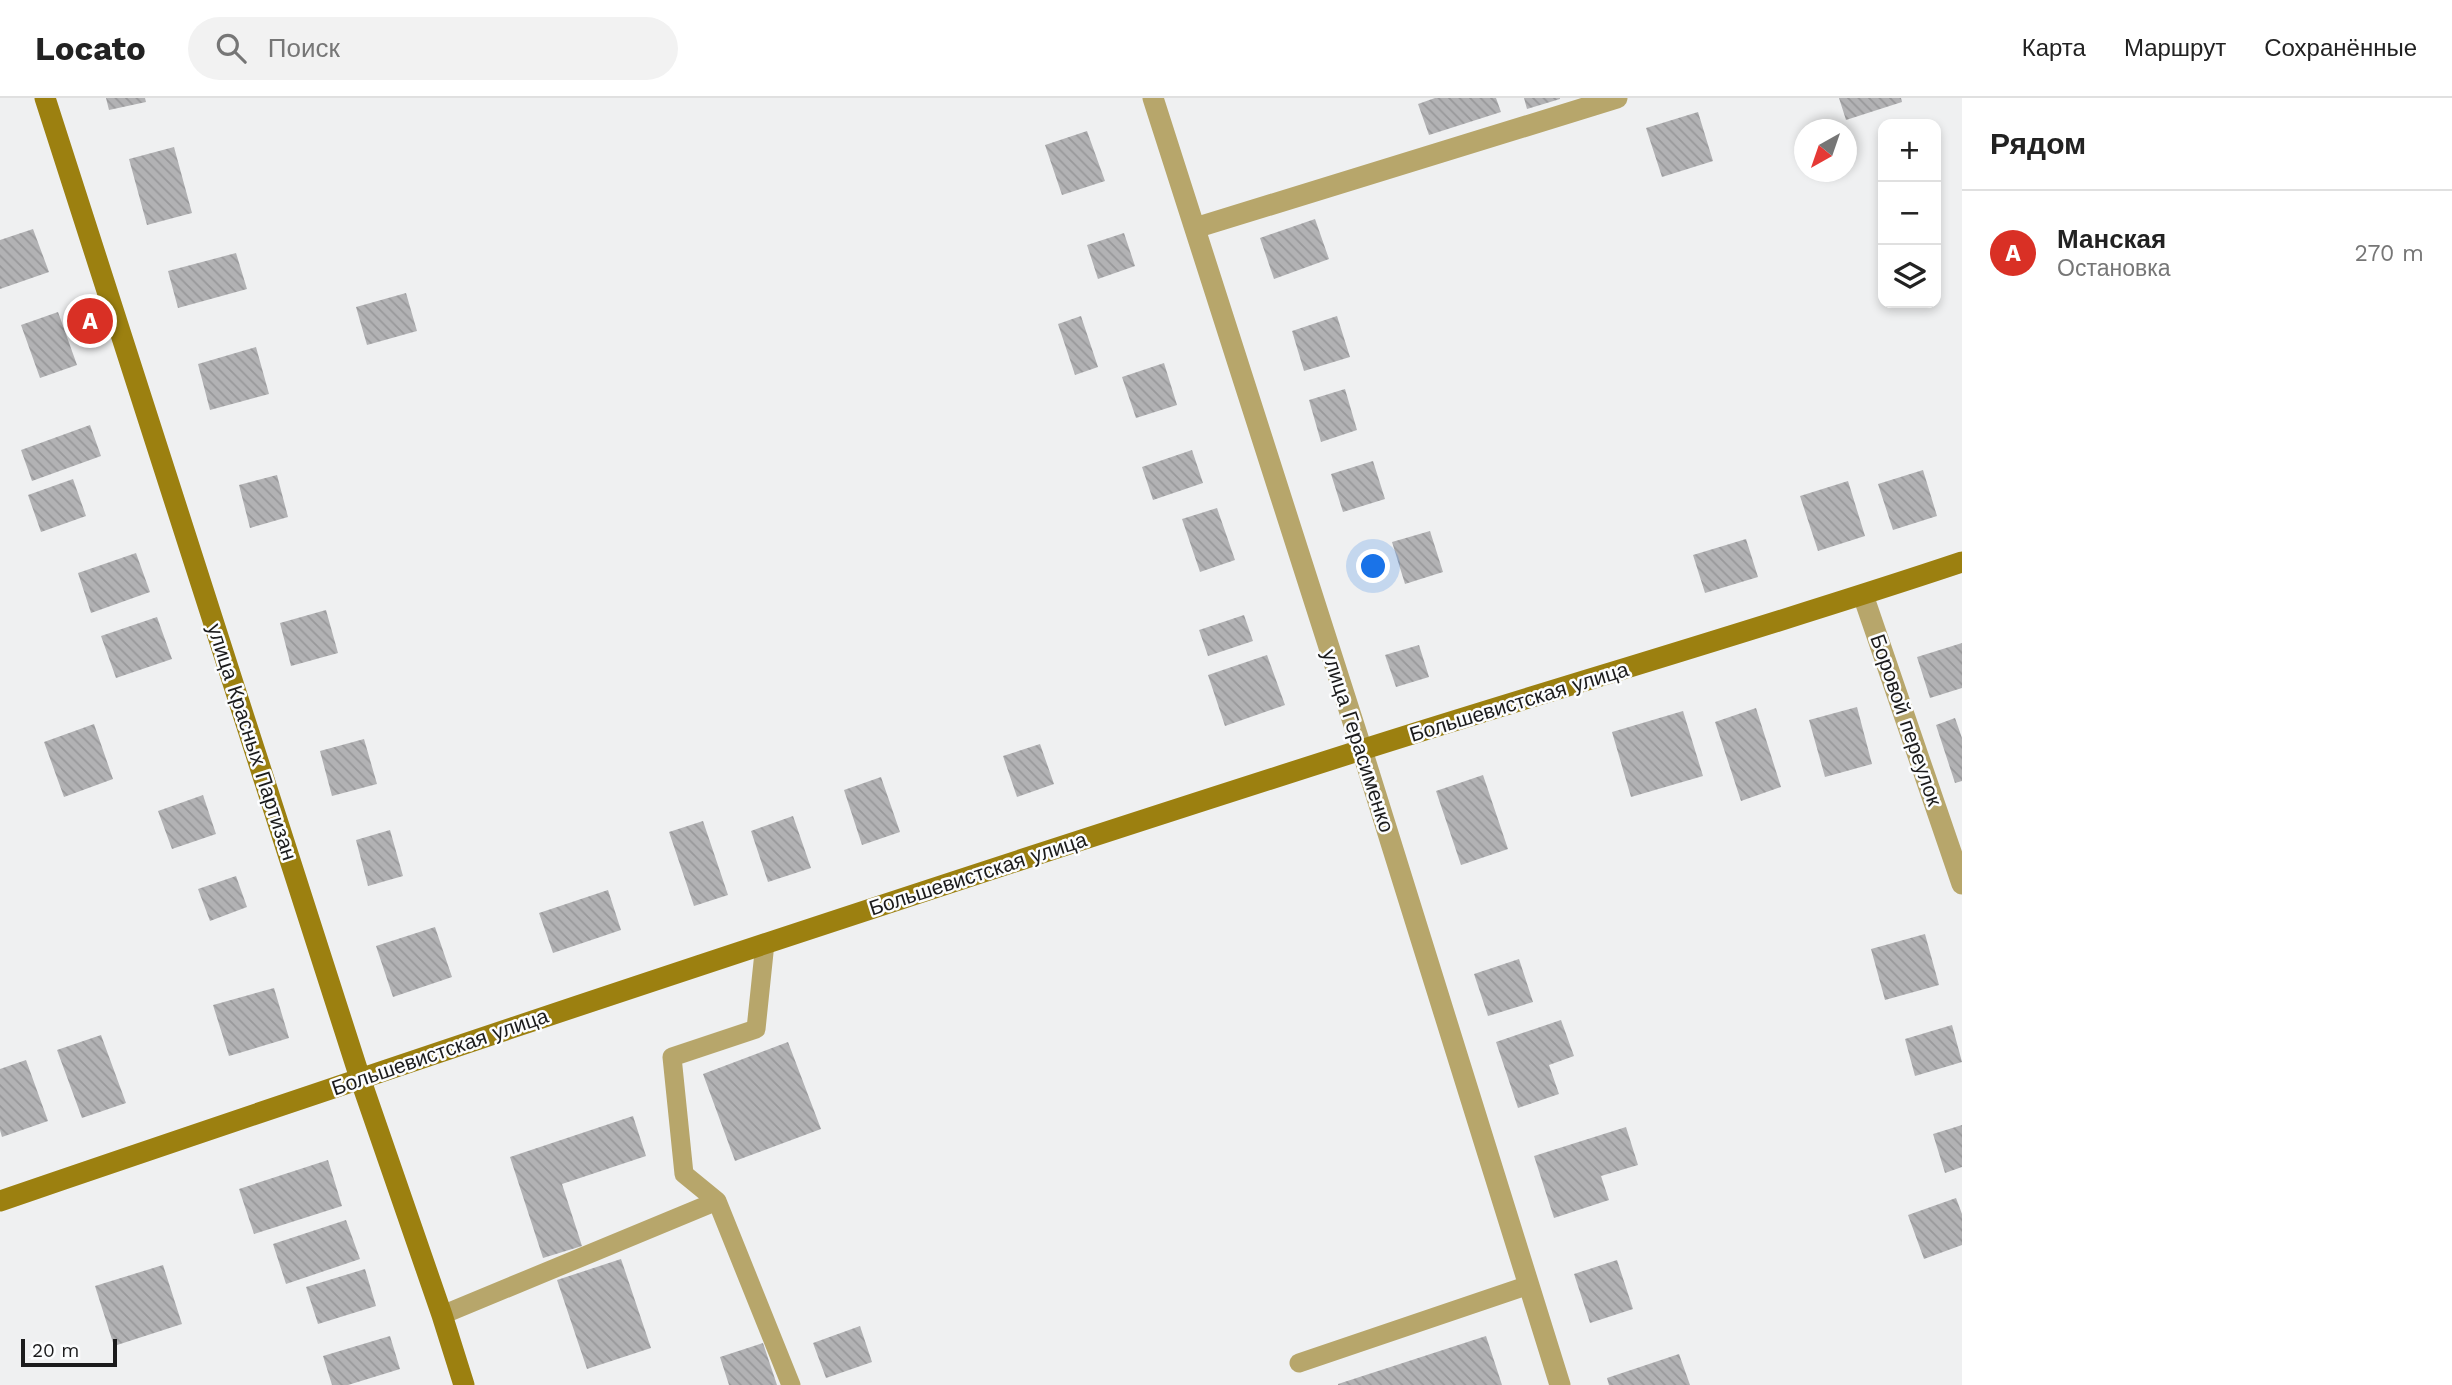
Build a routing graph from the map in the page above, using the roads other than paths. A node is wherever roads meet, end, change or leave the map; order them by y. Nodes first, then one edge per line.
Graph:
1 (46, 98) edge
2 (1153, 98) edge
3 (1617, 98) edge
4 (1195, 228) junction
5 (1962, 562) edge
6 (1863, 595) junction
7 (1362, 750) junction
8 (1962, 884) edge
9 (765, 943) junction
10 (360, 1079) junction
11 (0, 1201) edge
12 (717, 1201) junction
13 (1529, 1285) junction
14 (442, 1315) junction
15 (1299, 1363) dead end
16 (464, 1385) edge
17 (790, 1385) edge
18 (1560, 1385) edge

1 - 10 main road, улица Красных Партизан
2 - 4 street, улица Герасименко
3 - 4 street
4 - 7 street, улица Герасименко
5 - 6 main road, Большевистская улица
6 - 7 main road, Большевистская улица
6 - 8 street, Боровой переулок
7 - 9 main road, Большевистская улица
7 - 13 street, улица Герасименко
9 - 10 main road, Большевистская улица
9 - 12 lane
10 - 11 main road, Большевистская улица
10 - 14 main road, улица Красных Партизан
12 - 14 lane
12 - 17 lane
13 - 15 lane
13 - 18 street, улица Герасименко
14 - 16 main road, улица Красных Партизан

